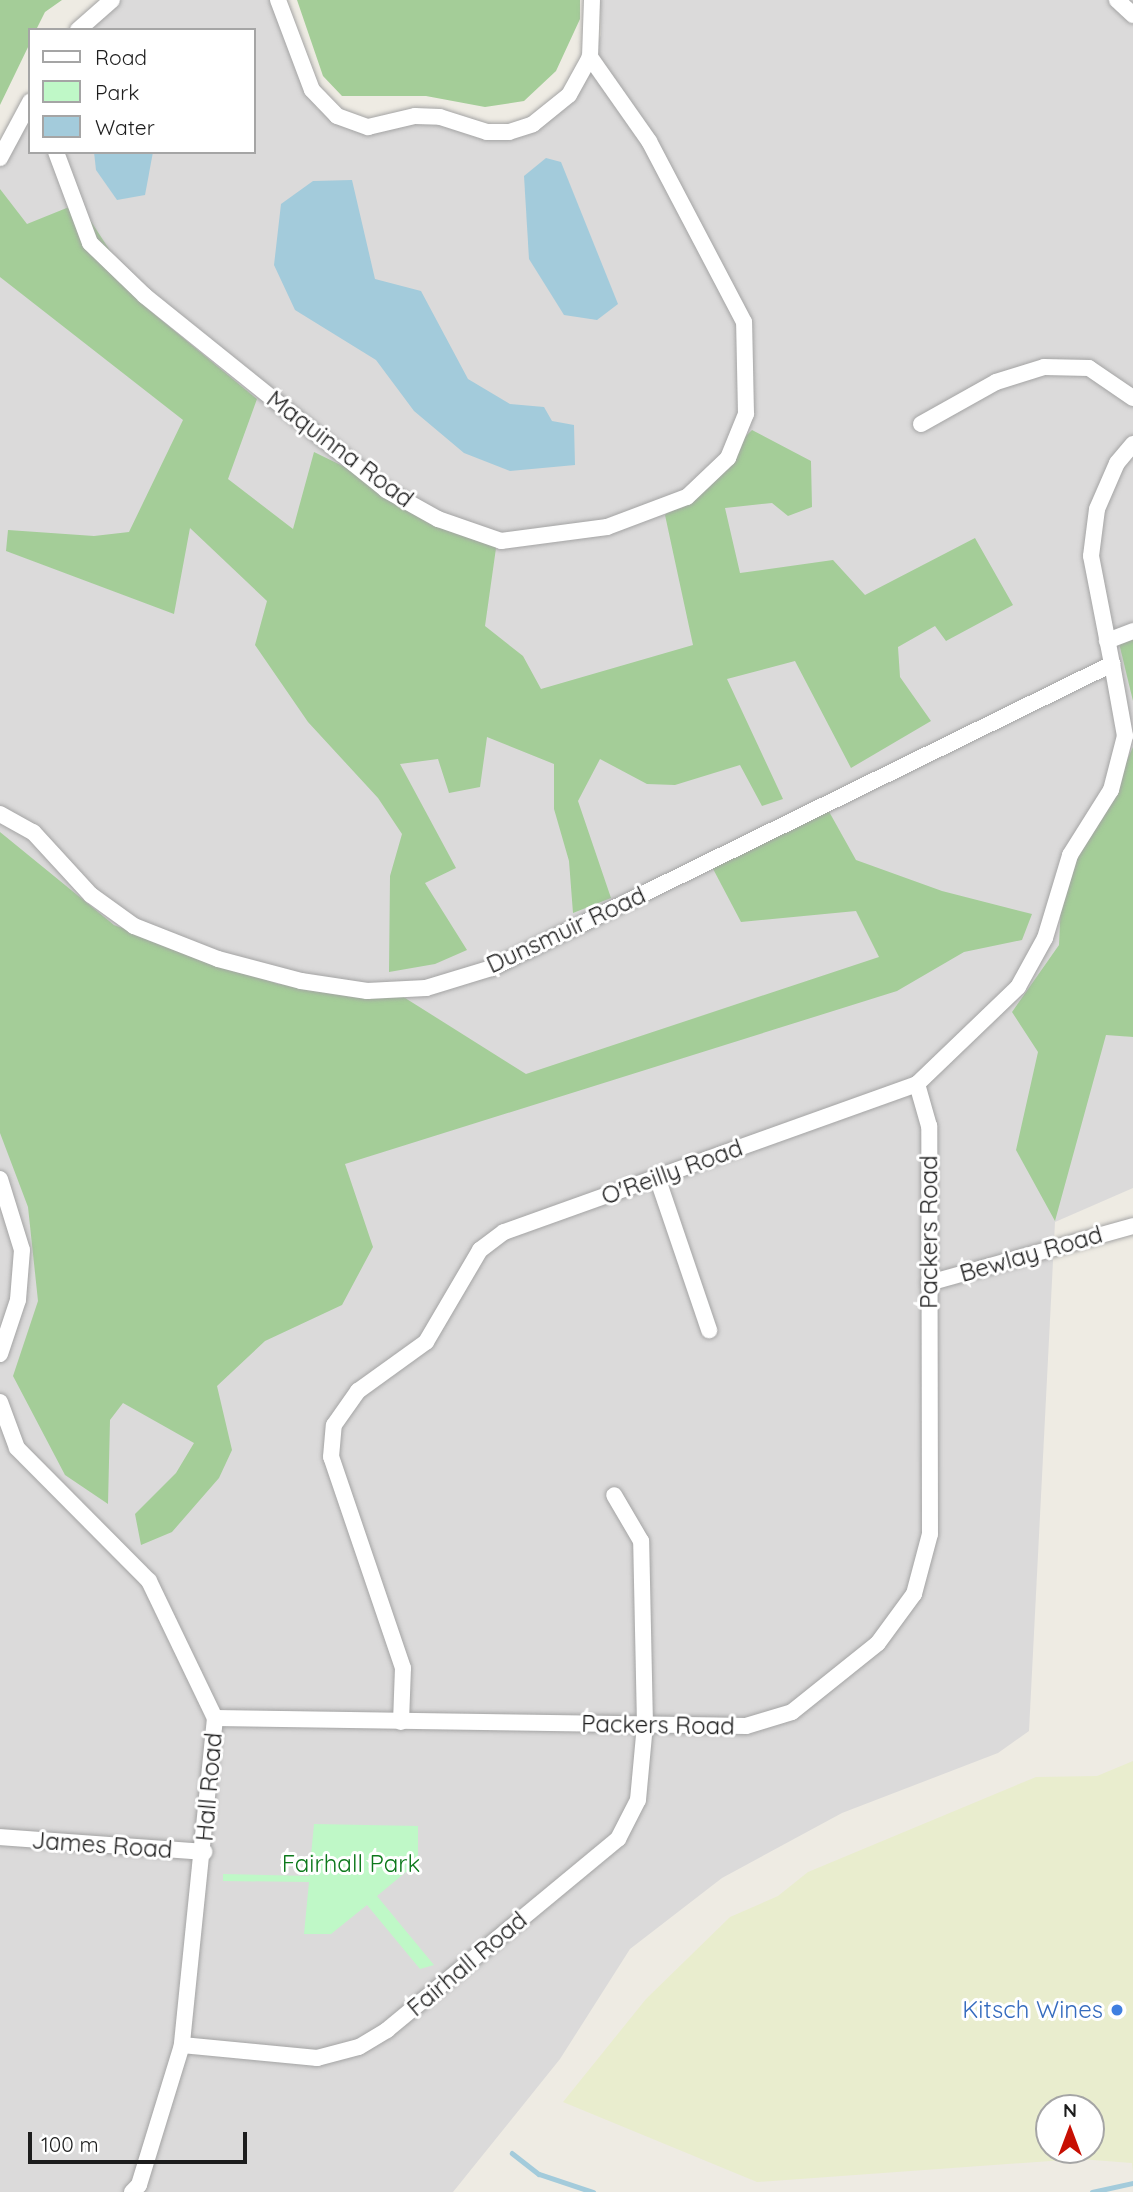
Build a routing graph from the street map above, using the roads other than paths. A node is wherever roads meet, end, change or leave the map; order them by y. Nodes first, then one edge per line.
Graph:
1 (112, 0) edge
2 (278, 0) edge
3 (592, 0) edge
4 (1116, 0) edge
5 (1133, 15) edge
6 (80, 28) edge
7 (590, 57) junction
8 (28, 106) edge
9 (58, 154) edge
10 (0, 158) edge
11 (1133, 398) edge
12 (922, 424) dead end
13 (1133, 444) edge
14 (1133, 631) edge
15 (1107, 640) junction
16 (1112, 664) junction
17 (0, 814) edge
18 (917, 1084) junction
19 (657, 1177) junction
20 (0, 1179) edge
21 (1133, 1226) edge
22 (929, 1283) junction
23 (709, 1330) dead end
24 (0, 1354) edge
25 (0, 1402) edge
26 (614, 1494) dead end
27 (215, 1718) junction
28 (401, 1722) junction
29 (645, 1726) junction
30 (0, 1837) edge
31 (204, 1852) junction
32 (182, 2045) junction
33 (132, 2192) edge

1 - 6 street
2 - 7 street
3 - 7 street
4 - 5 street
7 - 9 street, Maquinna Road
8 - 10 street
11 - 12 street
13 - 15 street
14 - 15 street
15 - 16 street
16 - 17 street, Dunsmuir Road
16 - 18 street, O'Reilly Road
18 - 19 street, O'Reilly Road
18 - 22 street, Packers Road
19 - 23 street
19 - 28 street, O'Reilly Road
20 - 24 street
21 - 22 street, Bewlay Road
22 - 29 street, Packers Road
25 - 27 street, Hall Road
26 - 29 street, Fairhall Road
27 - 28 street, Packers Road
27 - 31 street, Hall Road
28 - 29 street, Packers Road
29 - 32 street, Fairhall Road
30 - 31 street, James Road
31 - 32 street, Hall Road
32 - 33 street, Hall Road

